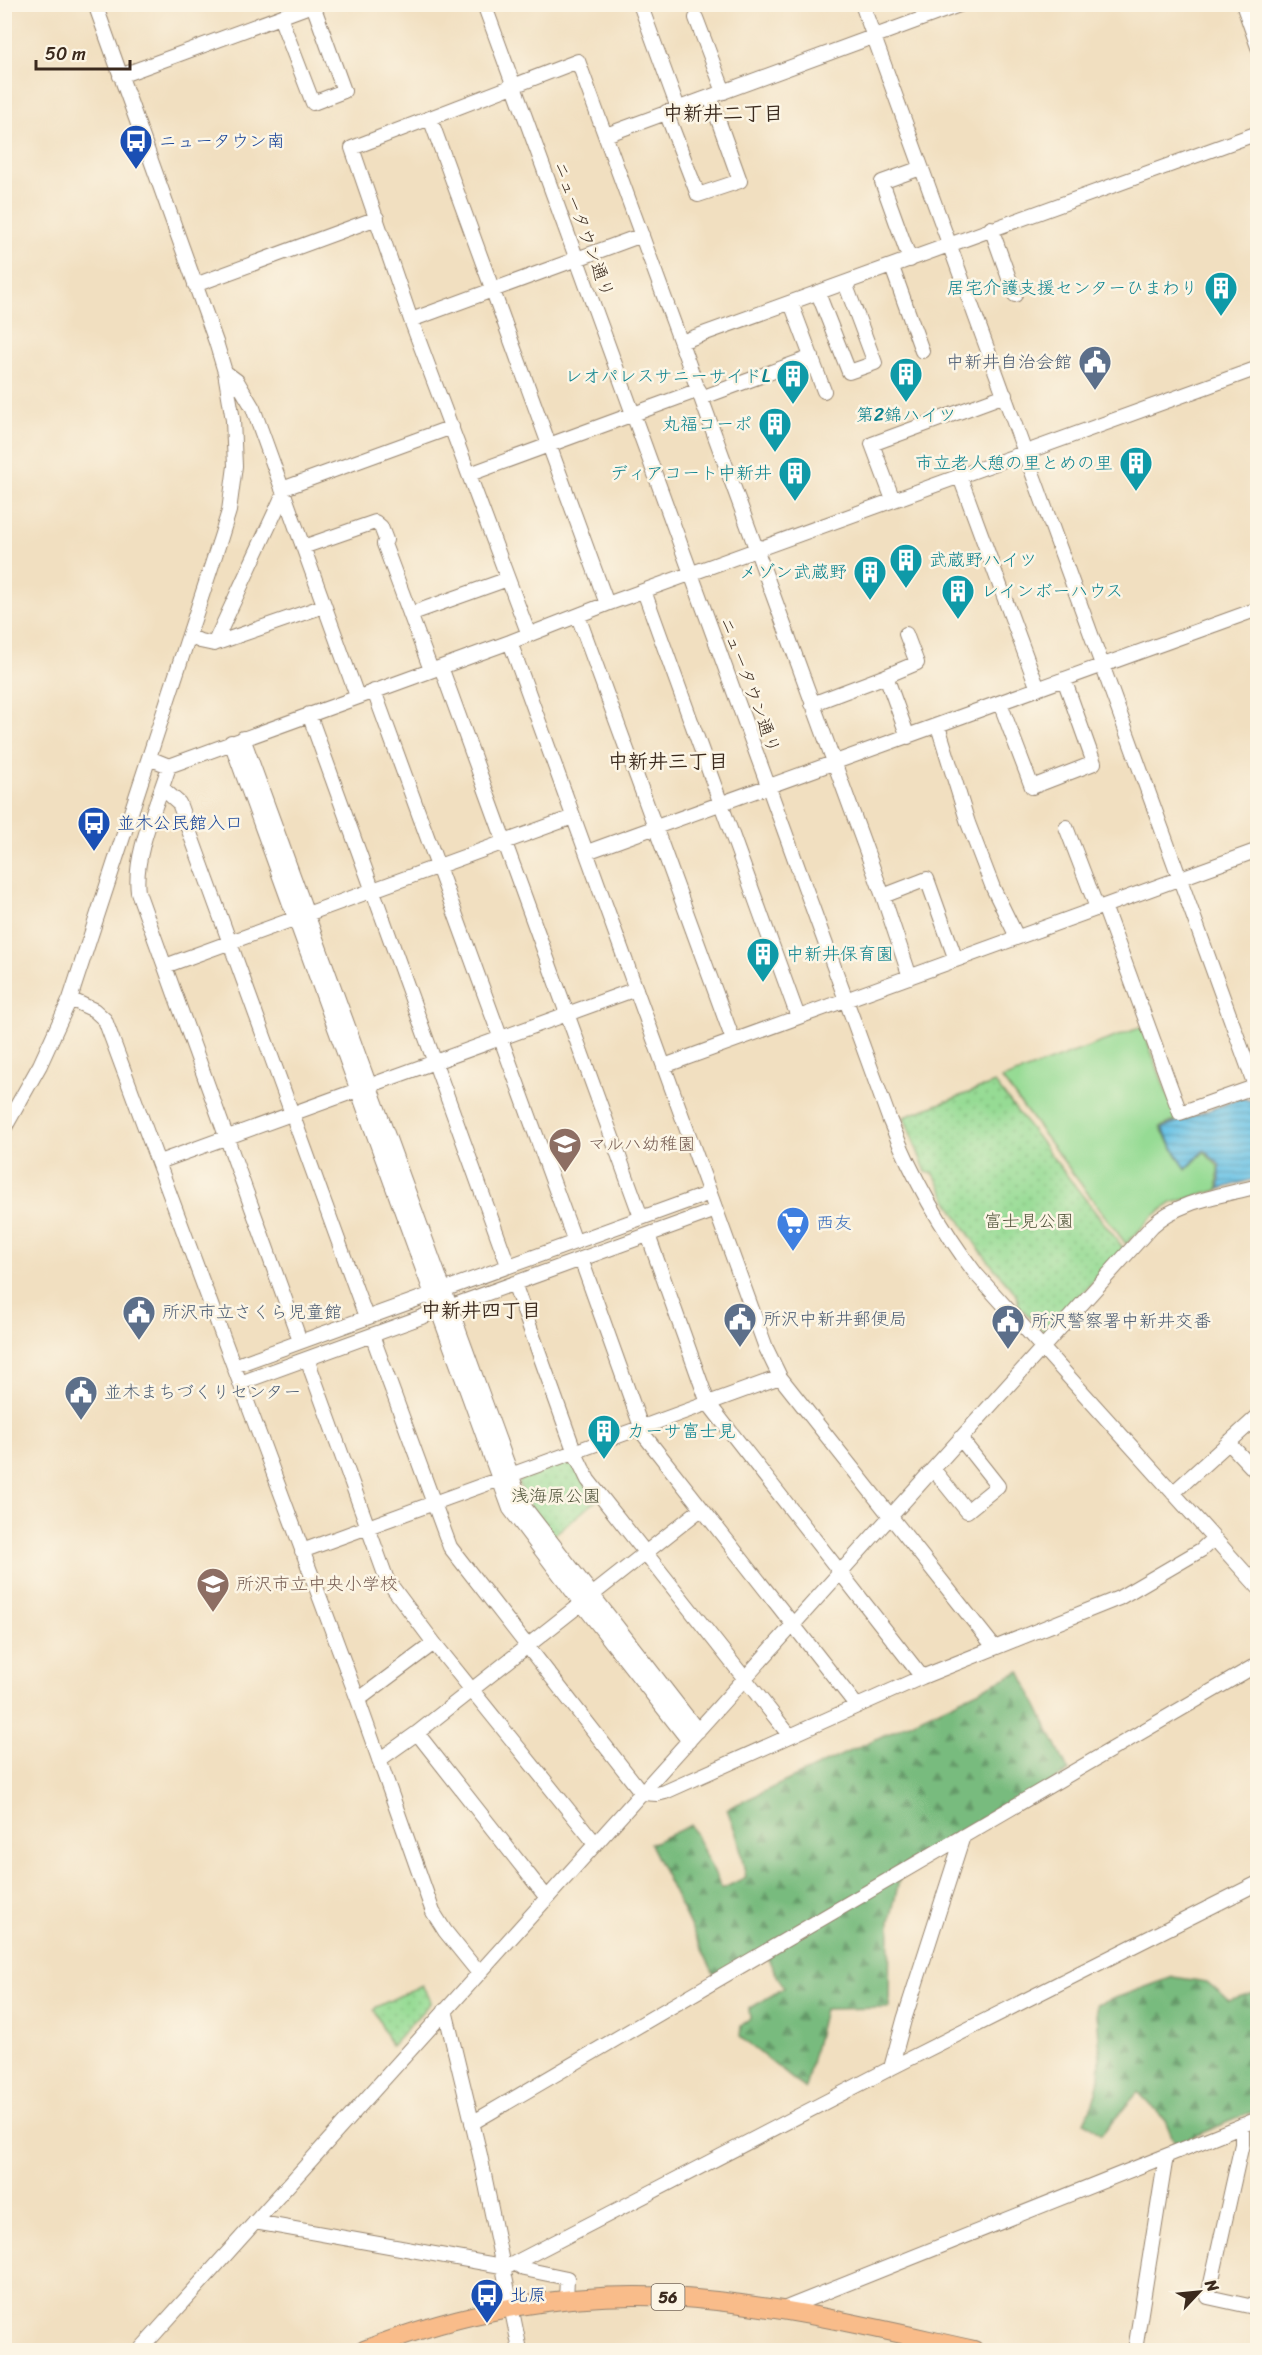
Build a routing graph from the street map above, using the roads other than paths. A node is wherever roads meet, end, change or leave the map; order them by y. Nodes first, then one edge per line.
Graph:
1 (95, 4) edge
2 (484, 4) edge
3 (640, 4) edge
4 (862, 4) edge
5 (962, 4) edge
6 (1243, 4) edge
7 (314, 5) edge
8 (288, 12) edge
9 (696, 18) dead end
10 (874, 37) junction
11 (1257, 47) edge
12 (120, 76) junction
13 (514, 87) junction
14 (724, 92) junction
15 (710, 97) junction
16 (672, 110) junction
17 (430, 118) junction
18 (1257, 133) edge
19 (606, 135) junction
20 (921, 168) junction
21 (377, 219) junction
22 (991, 228) junction
23 (642, 235) junction
24 (949, 245) junction
25 (576, 259) junction
26 (910, 260) junction
27 (891, 267) junction
28 (845, 283) junction
29 (195, 285) junction
30 (493, 291) junction
31 (818, 293) junction
32 (1015, 295) dead end
33 (791, 303) junction
34 (411, 320) junction
35 (681, 342) junction
36 (922, 351) dead end
37 (812, 357) junction
38 (1257, 368) edge
39 (225, 372) junction
40 (824, 391) dead end
41 (700, 394) junction
42 (1005, 395) junction
43 (633, 415) junction
44 (452, 427) junction
45 (548, 446) junction
46 (1025, 451) junction
47 (470, 474) junction
48 (960, 477) junction
49 (283, 491) junction
50 (893, 500) junction
51 (303, 547) junction
52 (757, 551) junction
53 (691, 575) junction
54 (508, 579) junction
55 (644, 591) junction
56 (607, 604) junction
57 (324, 606) junction
58 (1257, 609) edge
59 (410, 614) junction
60 (578, 616) junction
61 (529, 634) junction
62 (906, 634) dead end
63 (189, 636) junction
64 (510, 642) junction
65 (214, 644) junction
66 (1102, 666) junction
67 (436, 668) junction
68 (886, 676) junction
69 (1064, 680) junction
70 (1038, 689) junction
71 (374, 691) junction
72 (357, 696) junction
73 (1000, 703) junction
74 (812, 704) junction
75 (309, 714) junction
76 (938, 726) junction
77 (908, 736) junction
78 (237, 740) junction
79 (149, 758) junction
80 (834, 764) junction
81 (170, 766) junction
82 (768, 787) junction
83 (162, 788) junction
84 (722, 805) junction
85 (573, 817) junction
86 (1066, 827) dead end
87 (654, 828) junction
88 (504, 843) junction
89 (1257, 850) edge
90 (587, 852) junction
91 (438, 866) junction
92 (1180, 877) junction
93 (372, 889) junction
94 (882, 896) junction
95 (1100, 907) junction
96 (301, 915) junction
97 (1017, 938) junction
98 (230, 942) junction
99 (956, 960) junction
100 (165, 966) junction
101 (910, 977) junction
102 (636, 988) junction
103 (70, 999) junction
104 (846, 1000) junction
105 (566, 1014) junction
106 (798, 1017) junction
107 (501, 1038) junction
108 (733, 1040) junction
109 (435, 1062) junction
110 (664, 1066) junction
111 (363, 1087) junction
112 (1256, 1090) edge
113 (292, 1113) junction
114 (4, 1129) edge
115 (226, 1137) junction
116 (159, 1162) junction
117 (1257, 1186) edge
118 (710, 1193) junction
119 (716, 1210) junction
120 (641, 1217) junction
121 (648, 1234) junction
122 (575, 1242) junction
123 (580, 1259) junction
124 (508, 1265) junction
125 (514, 1283) junction
126 (437, 1291) junction
127 (443, 1308) junction
128 (366, 1317) junction
129 (372, 1335) junction
130 (300, 1341) junction
131 (1041, 1348) junction
132 (307, 1359) junction
133 (234, 1366) junction
134 (780, 1377) junction
135 (240, 1383) junction
136 (708, 1403) junction
137 (1257, 1416) edge
138 (641, 1428) junction
139 (960, 1438) junction
140 (1228, 1442) junction
141 (575, 1453) junction
142 (933, 1469) junction
143 (1257, 1474) edge
144 (505, 1477) junction
145 (1173, 1493) junction
146 (433, 1503) junction
147 (701, 1509) junction
148 (890, 1517) junction
149 (369, 1527) junction
150 (1213, 1539) junction
151 (302, 1551) junction
152 (646, 1552) junction
153 (840, 1572) junction
154 (1257, 1587) edge
155 (586, 1599) junction
156 (792, 1625) junction
157 (434, 1642) junction
158 (526, 1646) junction
159 (994, 1647) junction
160 (1257, 1664) edge
161 (922, 1677) junction
162 (746, 1679) junction
163 (471, 1689) junction
164 (358, 1700) junction
165 (857, 1706) junction
166 (417, 1733) junction
167 (694, 1736) junction
168 (790, 1736) junction
169 (379, 1760) junction
170 (642, 1793) junction
171 (963, 1836) junction
172 (595, 1843) junction
173 (1257, 1883) edge
174 (547, 1898) junction
175 (478, 1972) junction
176 (445, 2010) junction
177 (891, 2068) junction
178 (1257, 2120) edge
179 (472, 2123) junction
180 (1242, 2125) junction
181 (1166, 2156) junction
182 (255, 2222) junction
183 (508, 2264) junction
184 (566, 2300) junction
185 (1257, 2308) edge
186 (511, 2309) junction
187 (781, 2310) junction
188 (140, 2350) edge
189 (364, 2350) edge
190 (520, 2350) edge
191 (974, 2350) edge
192 (1135, 2350) edge

1 - 12 street
2 - 13 street, ニュータウン通り
3 - 16 street
4 - 10 street
5 - 10 street
6 - 11 street
7 - 8 street
7 - 8 street
8 - 12 street
9 - 14 street
10 - 14 street
10 - 20 street
12 - 29 street
13 - 17 street
13 - 19 street
13 - 25 street, ニュータウン通り
14 - 15 street
15 - 16 street
15 - 16 street
16 - 19 street
17 - 21 street
17 - 30 street
18 - 22 street
19 - 23 street
20 - 24 street
20 - 26 street
21 - 29 street
21 - 34 street
22 - 24 street
22 - 32 street
23 - 25 street
23 - 35 street
24 - 26 street
24 - 42 street
25 - 30 street
25 - 43 street, ニュータウン通り
26 - 27 street
27 - 28 street
27 - 36 street
28 - 31 street
28 - 31 street
29 - 39 street
30 - 34 street
30 - 45 street
31 - 33 street
33 - 35 street
33 - 37 street
34 - 44 street
35 - 41 street
37 - 40 street
37 - 41 street
38 - 46 street
39 - 49 street
39 - 63 street
41 - 43 street
41 - 52 street
42 - 46 street
42 - 50 street
43 - 45 street
43 - 53 street, ニュータウン通り
44 - 47 street
44 - 49 street
45 - 47 street
45 - 56 street
46 - 48 street
46 - 66 street
47 - 54 street
48 - 50 street
48 - 70 street
49 - 51 street
49 - 65 street
50 - 52 street
51 - 57 street
51 - 59 street
52 - 53 street
52 - 74 street
53 - 55 street
53 - 82 street, ニュータウン通り
54 - 59 street
54 - 61 street
55 - 56 street
55 - 84 street
56 - 60 street
57 - 65 street
57 - 72 street
58 - 66 street
59 - 67 street
60 - 61 street
60 - 87 street
61 - 64 street
62 - 68 street
63 - 65 street
63 - 79 street
64 - 67 street
64 - 85 street
66 - 69 street
66 - 92 street
67 - 71 street
67 - 88 street
68 - 74 street
68 - 77 street
69 - 70 street
69 - 73 street
70 - 73 street
71 - 72 street
71 - 91 street
72 - 75 street
73 - 76 street
74 - 80 street
75 - 78 street
75 - 93 street
76 - 77 street
76 - 97 street
77 - 80 street
78 - 81 street
78 - 96 street
79 - 81 street
79 - 103 street
80 - 82 street
80 - 94 street
81 - 83 street
82 - 84 street
82 - 104 street, ニュータウン通り
83 - 98 street
83 - 100 street
84 - 87 street
84 - 106 street
85 - 88 street
85 - 90 street
86 - 95 street
87 - 90 street
87 - 108 street
88 - 91 street
88 - 105 street
89 - 92 street
90 - 102 street
91 - 93 street
91 - 107 street
92 - 95 street
92 - 112 street
93 - 96 street
93 - 109 street
94 - 99 street
94 - 101 street
95 - 97 street
95 - 112 street
96 - 98 street
96 - 111 street
97 - 99 street
98 - 100 street
98 - 113 street
99 - 101 street
100 - 115 street
101 - 104 street
102 - 105 street
102 - 110 street
103 - 114 street
103 - 116 street
104 - 106 street
104 - 131 street, ニュータウン通り
105 - 107 street
105 - 120 street
106 - 108 street
107 - 109 street
107 - 122 street
108 - 110 street
109 - 111 street
109 - 124 street
110 - 118 street
111 - 113 street
111 - 126 street
113 - 115 street
113 - 128 street
115 - 116 street
115 - 130 street
116 - 133 street
117 - 131 street
118 - 119 street
118 - 120 street
119 - 121 street
119 - 134 street
120 - 122 street
121 - 123 street
121 - 136 street
122 - 124 street
123 - 125 street
123 - 138 street
124 - 126 street
125 - 127 street
125 - 141 street
126 - 127 street
126 - 128 street
127 - 129 street
127 - 144 street
128 - 130 street
129 - 132 street
129 - 146 street
130 - 133 street
131 - 139 street
131 - 145 street, ニュータウン通り
132 - 135 street
132 - 149 street
133 - 135 street
134 - 136 street
134 - 148 street
135 - 151 street
136 - 138 street
136 - 153 street
137 - 140 street
138 - 141 street
138 - 147 street
139 - 142 street
139 - 142 street
140 - 143 street
140 - 145 street
141 - 144 street
141 - 152 street
142 - 148 street
144 - 146 street
144 - 155 street
145 - 150 street, ニュータウン通り
146 - 149 street
146 - 158 street
147 - 152 street
147 - 156 street
148 - 153 street
148 - 159 street
149 - 151 street
149 - 157 street
150 - 154 street, ニュータウン通り
150 - 159 street
151 - 164 street
152 - 155 street
152 - 162 street
153 - 156 street
153 - 161 street
155 - 158 street
155 - 167 street
156 - 162 street
156 - 165 street
157 - 163 street
157 - 164 street
158 - 163 street
158 - 170 street
159 - 161 street
160 - 171 street
161 - 165 street
162 - 167 street
162 - 168 street
163 - 166 street
163 - 172 street
164 - 169 street
165 - 168 street
166 - 169 street
166 - 174 street
167 - 170 street
168 - 170 street
169 - 175 street
170 - 172 street
171 - 177 street
171 - 179 street
172 - 174 street
173 - 177 street
174 - 175 street
175 - 176 street
176 - 179 street
176 - 182 street
177 - 183 street
178 - 180 street
179 - 183 street
180 - 181 street
180 - 185 street
181 - 187 street
181 - 192 street
182 - 183 street
182 - 188 street
183 - 184 street
183 - 186 street
184 - 186 main road, 56
184 - 187 main road, 56
186 - 189 main road, 56
186 - 190 street
187 - 191 main road, 56

